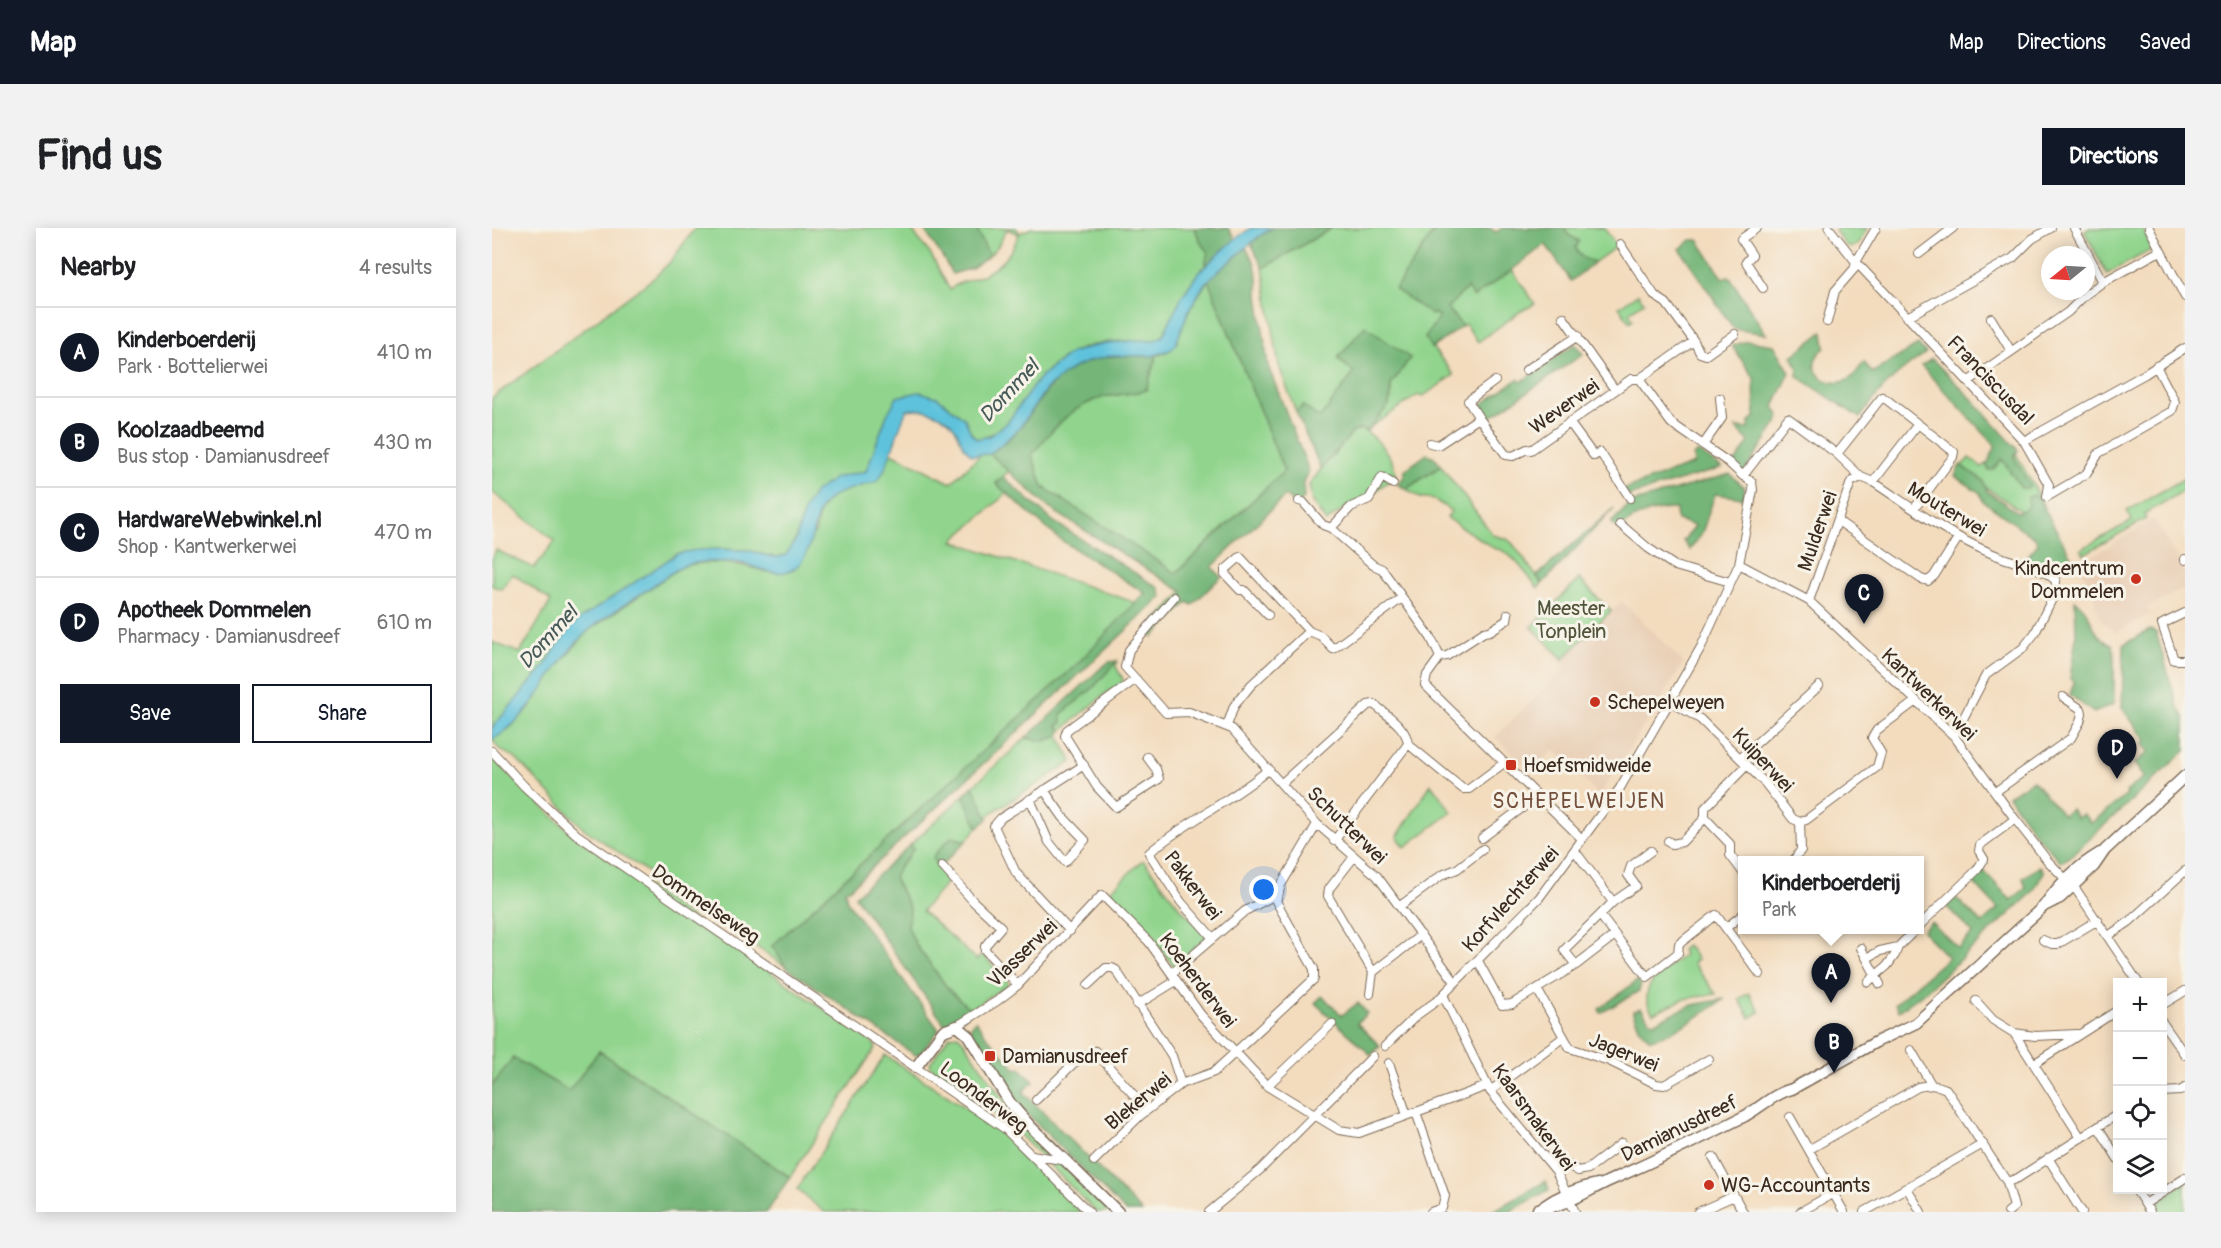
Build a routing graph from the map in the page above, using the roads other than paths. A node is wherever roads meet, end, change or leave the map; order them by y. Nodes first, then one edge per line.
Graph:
1 (1757, 228) edge
2 (1828, 228) edge
3 (1876, 228) edge
4 (1953, 228) edge
5 (2051, 228) edge
6 (2149, 228) edge
7 (2077, 229) edge
8 (1620, 244) dead end
9 (2160, 251) junction
10 (1919, 254) dead end
11 (1856, 262) junction
12 (2103, 282) junction
13 (1763, 288) dead end
14 (2185, 297) edge
15 (1563, 317) dead end
16 (1908, 317) junction
17 (1991, 318) dead end
18 (1827, 322) dead end
19 (1735, 334) dead end
20 (1578, 336) junction
21 (1694, 341) junction
22 (2185, 348) edge
23 (2011, 351) junction
24 (2156, 366) junction
25 (1526, 370) dead end
26 (1639, 379) junction
27 (1496, 381) dead end
28 (1969, 381) junction
29 (1615, 390) junction
30 (1720, 398) dead end
31 (1479, 418) junction
32 (1569, 422) junction
33 (1918, 424) junction
34 (2024, 441) junction
35 (1430, 443) dead end
36 (1703, 445) junction
37 (1837, 454) junction
38 (1743, 476) junction
39 (1861, 477) junction
40 (1873, 482) junction
41 (1393, 484) dead end
42 (1630, 498) dead end
43 (1299, 501) dead end
44 (1914, 509) junction
45 (1838, 521) junction
46 (1620, 524) dead end
47 (1331, 528) junction
48 (1958, 538) junction
49 (1739, 564) junction
50 (1730, 582) junction
51 (1174, 597) dead end
52 (1402, 598) junction
53 (1809, 601) junction
54 (2185, 613) edge
55 (1508, 614) dead end
56 (1268, 615) dead end
57 (1309, 631) junction
58 (1440, 657) junction
59 (2185, 660) edge
60 (1136, 679) junction
61 (1819, 686) dead end
62 (2064, 697) dead end
63 (1670, 701) junction
64 (1916, 701) junction
65 (1227, 726) junction
66 (1954, 736) junction
67 (1408, 744) junction
68 (492, 752) edge
69 (1147, 757) dead end
70 (1740, 758) junction
71 (1504, 763) junction
72 (1084, 765) junction
73 (1747, 765) junction
74 (1269, 769) junction
75 (2185, 776) edge
76 (1282, 783) junction
77 (1044, 790) junction
78 (1995, 792) junction
79 (1538, 796) junction
80 (1029, 799) junction
81 (1705, 818) junction
82 (2015, 819) junction
83 (1800, 822) junction
84 (1317, 824) junction
85 (1482, 838) dead end
86 (1582, 839) junction
87 (1334, 841) junction
88 (1668, 841) dead end
89 (1483, 849) dead end
90 (1575, 851) junction
91 (1651, 851) dead end
92 (1797, 856) edge
93 (1354, 857) junction
94 (1738, 865) edge
95 (942, 866) dead end
96 (2185, 871) edge
97 (2069, 883) junction
98 (1279, 893) junction
99 (1102, 895) joint
100 (1613, 902) junction
101 (1400, 906) junction
102 (1600, 915) junction
103 (1738, 919) edge
104 (2098, 920) junction
105 (1924, 922) edge
106 (1726, 928) junction
107 (1070, 931) junction
108 (1911, 934) edge
109 (1421, 935) junction
110 (1615, 935) junction
111 (2108, 936) junction
112 (1212, 937) junction
113 (2043, 940) dead end
114 (1898, 946) junction
115 (1862, 948) dead end
116 (1867, 958) junction
117 (1478, 961) junction
118 (1576, 965) junction
119 (1372, 972) junction
120 (1760, 974) dead end
121 (1876, 975) junction
122 (1174, 977) junction
123 (2135, 978) edge
124 (1455, 982) junction
125 (1868, 982) dead end
126 (1880, 984) dead end
127 (1018, 985) junction
128 (1088, 986) dead end
129 (1537, 989) junction
130 (2185, 991) edge
131 (1370, 994) dead end
132 (1443, 995) junction
133 (1976, 1001) dead end
134 (2167, 1002) edge
135 (1137, 1005) junction
136 (2113, 1013) edge
137 (1332, 1024) dead end
138 (957, 1026) junction
139 (2167, 1028) edge
140 (2014, 1033) junction
141 (2080, 1034) junction
142 (1564, 1037) junction
143 (1385, 1046) dead end
144 (1911, 1050) dead end
145 (1235, 1053) junction
146 (2185, 1055) edge
147 (1373, 1056) dead end
148 (1709, 1059) dead end
149 (1389, 1063) dead end
150 (2035, 1063) junction
151 (915, 1067) junction
152 (1182, 1084) junction
153 (1931, 1084) junction
154 (1267, 1086) junction
155 (2185, 1088) edge
156 (1489, 1089) junction
157 (2167, 1092) edge
158 (1036, 1100) dead end
159 (1147, 1110) junction
160 (1411, 1113) junction
161 (1314, 1115) junction
162 (1791, 1117) dead end
163 (2113, 1117) edge
164 (2098, 1127) junction
165 (2081, 1138) junction
166 (1622, 1143) dead end
167 (1983, 1144) junction
168 (1810, 1149) junction
169 (2113, 1151) edge
170 (1032, 1155) junction
171 (1713, 1157) dead end
172 (2048, 1158) junction
173 (1068, 1161) junction
174 (1094, 1161) dead end
175 (1552, 1166) junction
176 (2185, 1178) edge
177 (2007, 1182) junction
178 (1907, 1188) junction
179 (1834, 1193) junction
180 (2138, 1194) edge
181 (1734, 1196) junction
182 (1569, 1197) junction
183 (2147, 1208) edge
184 (1220, 1209) edge
185 (1535, 1211) edge
186 (1089, 1212) edge
187 (1118, 1212) edge
188 (1209, 1212) edge
189 (1431, 1212) edge
190 (1575, 1212) edge
191 (1698, 1212) edge
192 (1743, 1212) edge
193 (1800, 1212) edge
194 (1844, 1212) edge
195 (1864, 1212) edge
196 (1921, 1212) edge
197 (2008, 1212) edge
198 (2082, 1212) edge

1 - 13 street
2 - 11 street, Franciscusdal
3 - 11 street
4 - 10 street
5 - 16 street
6 - 9 street
7 - 12 street
8 - 21 street
9 - 12 street
9 - 14 street
11 - 16 street, Franciscusdal
11 - 18 street
12 - 23 street
15 - 20 street
16 - 28 street, Franciscusdal
17 - 23 street
19 - 21 street
20 - 25 street
20 - 29 street
21 - 26 street, Weverwei
22 - 24 street, Franciscusdal
23 - 28 street
24 - 34 street, Franciscusdal
24 - 34 street
26 - 29 street, Weverwei
26 - 36 street
27 - 31 street
28 - 34 street, Franciscusdal
29 - 32 street, Weverwei
30 - 36 street
31 - 32 street, Weverwei
31 - 35 street
32 - 42 street
33 - 37 street
33 - 40 street
33 - 44 street
36 - 38 street
37 - 38 street, Mouterwei
37 - 39 street, Mouterwei
38 - 49 street, Korfvlechterwei
39 - 40 street, Mouterwei
39 - 45 street, Mulderwei
40 - 44 street, Mouterwei
41 - 47 street
43 - 47 street
44 - 48 street, Mouterwei
45 - 48 street
45 - 53 street, Mulderwei
46 - 50 street
47 - 52 street
48 - 66 street, Mouterwei
49 - 50 street, Korfvlechterwei
49 - 53 street, Kantwerkerwei
50 - 63 street, Korfvlechterwei
51 - 60 street
52 - 57 street
52 - 58 street
53 - 64 street, Kantwerkerwei
54 - 59 street
55 - 58 street
56 - 57 street
57 - 65 street
58 - 71 street
60 - 65 street
60 - 72 street
61 - 70 street
62 - 78 street
63 - 70 street, Kuiperwei
63 - 86 street, Korfvlechterwei
64 - 66 street, Kantwerkerwei
64 - 83 street
65 - 74 street, Schutterwei
66 - 78 street, Kantwerkerwei
67 - 71 street
67 - 76 street
67 - 87 street
68 - 151 street, Dommelseweg
69 - 72 street
70 - 73 street, Kuiperwei
71 - 79 street
72 - 77 street
73 - 81 street
73 - 83 street, Kuiperwei
74 - 76 street, Schutterwei
74 - 112 street, Pakkerwei
75 - 97 street, Damianusdreef
76 - 84 street, Schutterwei
77 - 80 street
77 - 80 street
78 - 82 street, Kantwerkerwei
79 - 85 street
79 - 86 street
80 - 107 street
81 - 88 street
81 - 94 street
82 - 97 street, Kantwerkerwei
82 - 105 street
83 - 92 street
84 - 87 street, Schutterwei
84 - 98 street
86 - 90 street, Korfvlechterwei
87 - 93 street, Schutterwei
89 - 101 street
90 - 100 street
90 - 117 street, Korfvlechterwei
91 - 100 street
93 - 101 street, Schutterwei
93 - 119 street
95 - 127 street
96 - 111 street
97 - 104 street, Kantwerkerwei
97 - 182 street, Damianusdreef
98 - 112 street, Koeherderwei
98 - 145 street, Blekerwei
99 - 107 street, Vlasserwei
99 - 122 street, Koeherderwei
100 - 102 street
101 - 109 street, Schutterwei
102 - 110 street
102 - 118 street
103 - 106 street
104 - 111 street, Kantwerkerwei
104 - 113 street
106 - 110 street
106 - 120 street
107 - 127 street, Vlasserwei
108 - 114 street
109 - 119 street
109 - 124 street, Schutterwei
110 - 118 street
111 - 123 street, Kantwerkerwei
112 - 122 street, Koeherderwei
114 - 116 street
114 - 121 street
115 - 116 street
116 - 121 street
117 - 124 street, Korfvlechterwei
117 - 129 street
118 - 129 street
119 - 131 street
121 - 125 street
121 - 126 street
122 - 135 street, Koeherderwei
122 - 145 street, Koeherderwei
124 - 132 street, Korfvlechterwei
127 - 138 street, Vlasserwei
128 - 135 street
129 - 142 street
130 - 134 street
132 - 143 street, Korfvlechterwei
132 - 156 street, Kaarsmakerwei
133 - 140 street
135 - 152 street
136 - 141 street
137 - 154 street
138 - 151 street
138 - 173 street
139 - 146 street
140 - 141 street
140 - 150 street
141 - 150 street
142 - 148 street, Jagerwei
142 - 156 street, Koeherderwei
144 - 153 street
145 - 152 street, Blekerwei
145 - 154 street, Koeherderwei
147 - 161 street
149 - 160 street
150 - 165 street
151 - 170 street, Loonderweg
152 - 159 street, Blekerwei
153 - 167 street
153 - 168 street
154 - 161 street, Koeherderwei
155 - 157 street
156 - 160 street, Koeherderwei
156 - 175 street, Kaarsmakerwei
158 - 159 street
159 - 174 street, Blekerwei
160 - 161 street, Koeherderwei
160 - 189 street
161 - 184 street
162 - 168 street
163 - 164 street
164 - 165 street
164 - 169 street
165 - 172 street
166 - 175 street
167 - 177 street
167 - 178 street
168 - 179 street
170 - 173 street, Loonderweg
170 - 186 street, Loonderweg
171 - 181 street
172 - 177 street
172 - 198 street
173 - 187 street
175 - 182 street, Kaarsmakerwei
176 - 183 street
177 - 197 street
178 - 195 street
178 - 196 street
179 - 193 street
179 - 194 street
180 - 183 street
181 - 191 street
181 - 192 street
182 - 185 street, Damianusdreef
182 - 190 street, Kaarsmakerwei
184 - 188 street

